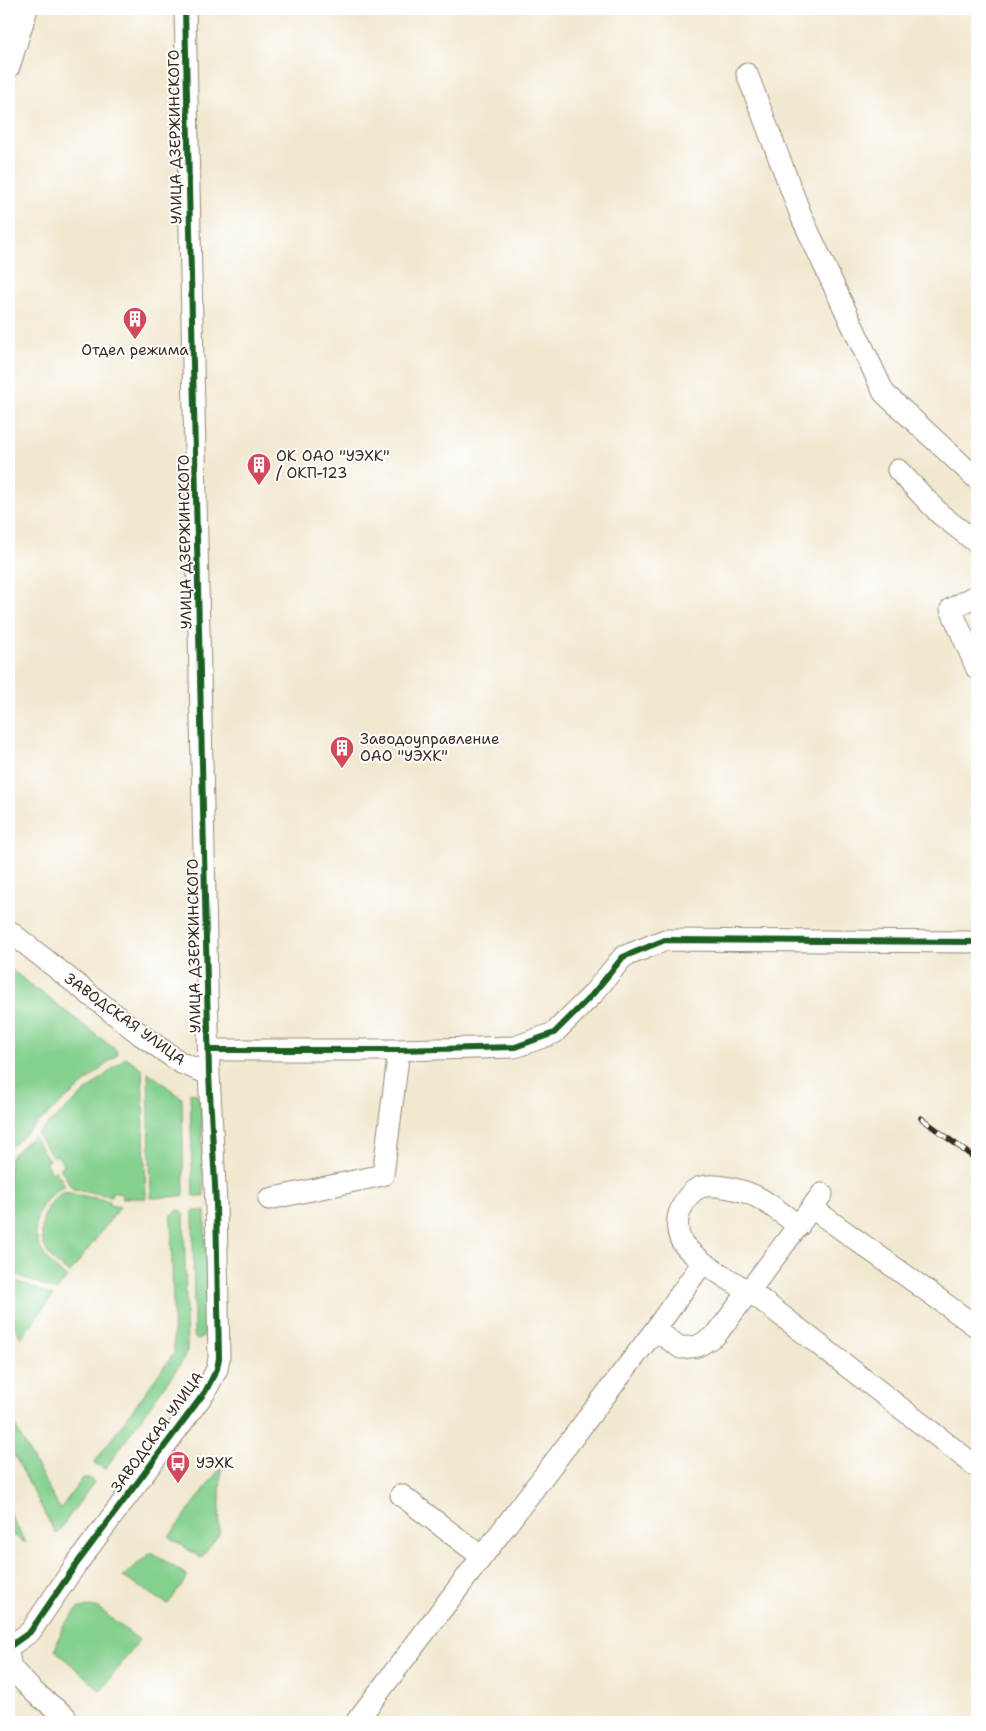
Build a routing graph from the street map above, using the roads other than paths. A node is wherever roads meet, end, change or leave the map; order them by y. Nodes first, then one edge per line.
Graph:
1 (27, 9) edge
2 (185, 9) edge
3 (9, 67) edge
4 (747, 74) dead end
5 (898, 470) dead end
6 (977, 478) edge
7 (977, 543) edge
8 (977, 595) edge
9 (977, 669) edge
10 (9, 931) edge
11 (977, 942) edge
12 (209, 1050) junction
13 (400, 1050) junction
14 (209, 1074) junction
15 (269, 1199) dead end
16 (799, 1226) junction
17 (704, 1262) junction
18 (748, 1292) junction
19 (977, 1327) edge
20 (655, 1330) junction
21 (977, 1467) edge
22 (401, 1495) dead end
23 (482, 1557) junction
24 (9, 1647) edge
25 (10, 1666) edge
26 (66, 1722) edge
27 (356, 1722) edge

1 - 3 street
2 - 12 street, УЛИЦА ДЗЕРЖИНСКОГО
4 - 6 street
5 - 7 street
8 - 9 street
10 - 14 street, ЗАВОДСКАЯ УЛИЦА
11 - 13 street
12 - 13 street
12 - 14 street, УЛИЦА ДЗЕРЖИНСКОГО
13 - 15 street
14 - 24 street, ЗАВОДСКАЯ УЛИЦА
16 - 17 street
16 - 18 street
16 - 19 street
17 - 18 street
17 - 20 street
18 - 20 street
18 - 21 street
20 - 23 street
22 - 23 street
23 - 27 street
25 - 26 street

